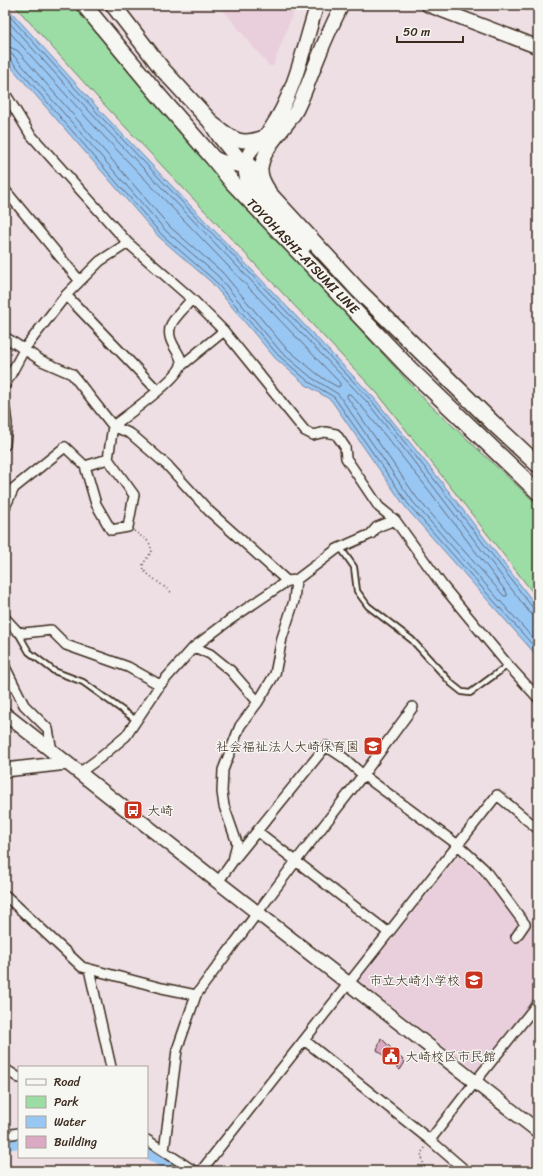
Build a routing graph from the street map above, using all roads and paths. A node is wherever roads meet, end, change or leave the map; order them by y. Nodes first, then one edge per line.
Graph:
1 (84, 5) edge
2 (114, 5) edge
3 (317, 5) edge
4 (342, 5) edge
5 (428, 5) edge
6 (538, 47) edge
7 (5, 93) edge
8 (210, 122) junction
9 (264, 136) junction
10 (212, 157) junction
11 (261, 165) junction
12 (244, 166) junction
13 (5, 190) edge
14 (271, 194) junction
15 (128, 243) junction
16 (79, 280) junction
17 (66, 294) junction
18 (192, 299) junction
19 (224, 331) junction
20 (5, 337) edge
21 (24, 348) junction
22 (181, 366) junction
23 (420, 378) junction
24 (5, 385) edge
25 (158, 391) junction
26 (5, 409) edge
27 (113, 426) junction
28 (5, 445) edge
29 (108, 459) junction
30 (538, 465) edge
31 (85, 466) junction
32 (538, 492) edge
33 (5, 508) edge
34 (395, 520) junction
35 (128, 527) junction
36 (340, 547) junction
37 (291, 581) junction
38 (172, 593) dead end
39 (5, 618) edge
40 (17, 631) junction
41 (194, 647) junction
42 (508, 665) junction
43 (5, 667) edge
44 (160, 685) junction
45 (538, 698) edge
46 (258, 702) junction
47 (413, 707) dead end
48 (5, 714) edge
49 (136, 720) junction
50 (52, 751) junction
51 (67, 763) junction
52 (5, 770) edge
53 (79, 773) junction
54 (363, 775) junction
55 (538, 829) edge
56 (257, 831) junction
57 (458, 844) junction
58 (233, 861) junction
59 (296, 861) junction
60 (218, 882) junction
61 (5, 895) edge
62 (258, 912) junction
63 (389, 933) junction
64 (516, 937) dead end
65 (89, 970) junction
66 (349, 983) junction
67 (196, 995) junction
68 (538, 1003) edge
69 (304, 1040) junction
70 (111, 1066) edge
71 (5, 1069) edge
72 (18, 1077) edge
73 (475, 1082) junction
74 (538, 1131) edge
75 (18, 1133) edge
76 (5, 1135) edge
77 (430, 1140) junction
78 (148, 1141) edge
79 (164, 1151) junction
80 (194, 1171) edge
81 (201, 1171) edge
82 (425, 1171) edge
83 (466, 1171) edge

1 - 10 main road, TOYOHASHI-ATSUMI LINE
2 - 8 main road, TOYOHASHI-ATSUMI LINE
3 - 9 street
4 - 11 street
5 - 6 street
7 - 15 street
8 - 9 street
8 - 12 main road, TOYOHASHI-ATSUMI LINE
9 - 12 street
10 - 12 street
10 - 23 main road, TOYOHASHI-ATSUMI LINE
11 - 12 street
11 - 14 street
12 - 14 main road, TOYOHASHI-ATSUMI LINE
12 - 23 street
13 - 16 street
14 - 30 main road, TOYOHASHI-ATSUMI LINE
15 - 16 street
15 - 18 street
16 - 17 street
17 - 21 street
17 - 25 street
18 - 19 street
18 - 22 street
19 - 22 street
19 - 34 street
20 - 21 street
21 - 24 street
21 - 27 street
22 - 25 street
23 - 32 main road, TOYOHASHI-ATSUMI LINE
25 - 27 street
26 - 28 street
27 - 29 street
27 - 37 street
29 - 31 street
29 - 35 street
31 - 33 street
31 - 35 street
34 - 36 street
34 - 42 street
35 - 38 path
36 - 37 street
36 - 42 lane
37 - 41 street
37 - 46 street
39 - 40 street
40 - 44 street
40 - 49 lane
41 - 44 street
41 - 46 street
42 - 45 street
43 - 50 street
44 - 49 street
46 - 58 street
47 - 54 street
48 - 50 street
49 - 53 street
50 - 51 street
51 - 52 street
51 - 53 street
53 - 60 street
54 - 56 street
54 - 57 street
54 - 59 street
55 - 57 street
56 - 58 street
56 - 59 street
57 - 63 street
57 - 64 street
58 - 60 street
59 - 62 street
59 - 63 street
60 - 62 street
61 - 65 street
62 - 66 street
62 - 67 street
63 - 66 street
65 - 67 street
65 - 70 street
66 - 69 street
66 - 73 street
67 - 79 street
68 - 73 street
69 - 77 street
69 - 81 street
71 - 72 street
73 - 74 street
73 - 77 street
75 - 76 street
77 - 82 path
77 - 83 street
78 - 79 street
79 - 80 street

